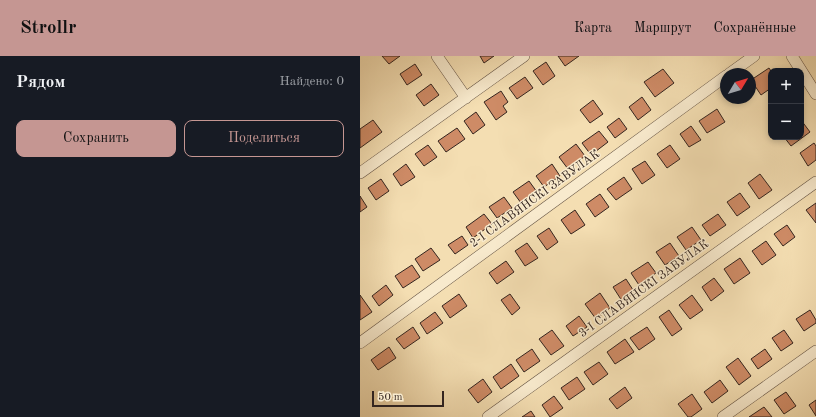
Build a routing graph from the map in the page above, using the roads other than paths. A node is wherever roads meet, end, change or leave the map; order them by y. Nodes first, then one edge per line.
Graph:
1 (437, 56) edge
2 (524, 56) edge
3 (754, 56) edge
4 (792, 56) edge
5 (737, 68) edge
6 (720, 80) edge
7 (816, 94) edge
8 (466, 98) junction
9 (360, 173) edge
10 (816, 182) edge
11 (360, 343) edge
12 (816, 351) edge
13 (488, 417) edge
14 (723, 417) edge

1 - 8 street
2 - 8 street
3 - 5 street
4 - 7 street
6 - 11 street, 2-І СЛАВЯНСКІ ЗАВУЛАК
8 - 9 street
10 - 13 street, 3-І СЛАВЯНСКІ ЗАВУЛАК
12 - 14 street

